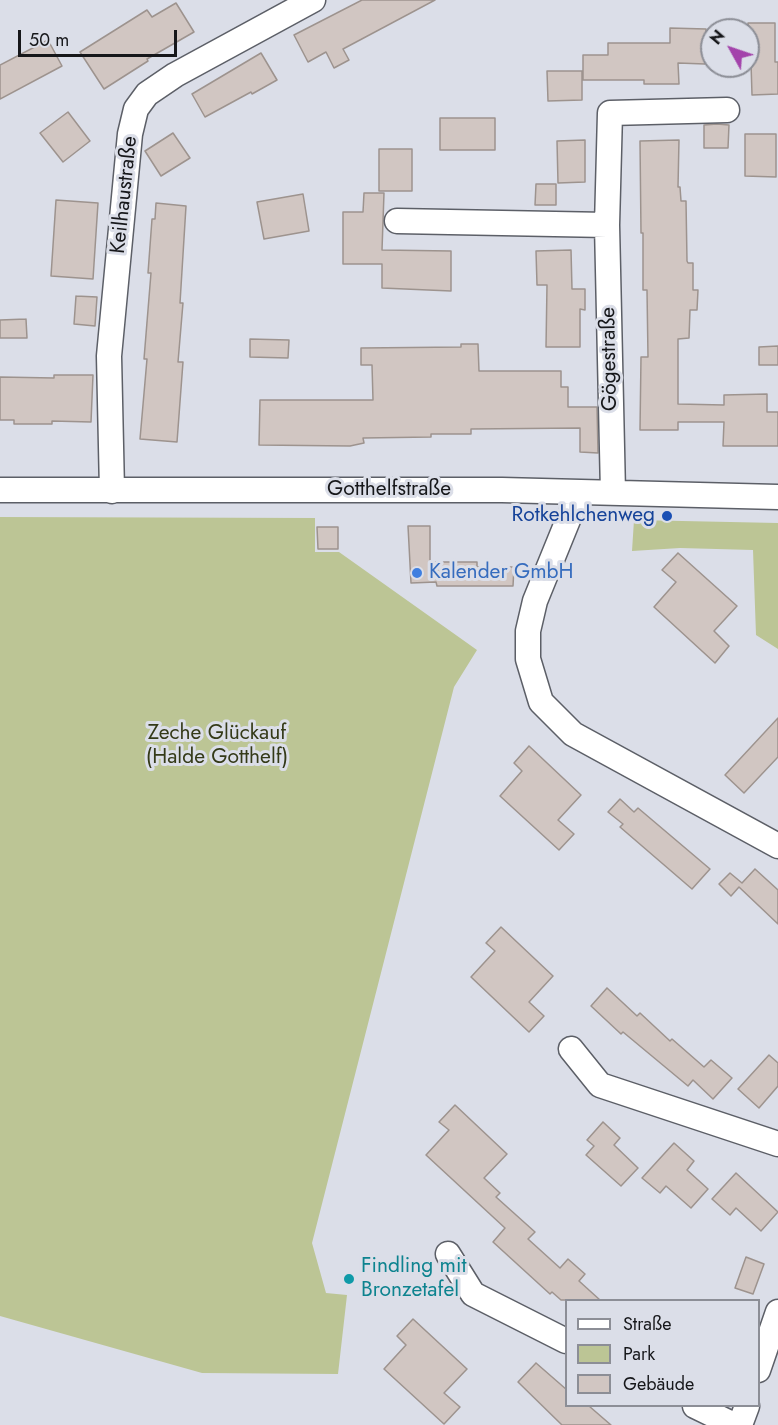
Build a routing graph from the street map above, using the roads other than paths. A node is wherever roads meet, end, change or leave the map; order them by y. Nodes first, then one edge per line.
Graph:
1 (313, 0) edge
2 (727, 110) dead end
3 (397, 221) dead end
4 (607, 225) junction
5 (0, 490) edge
6 (112, 491) junction
7 (579, 493) junction
8 (613, 493) junction
9 (778, 497) edge
10 (778, 846) edge
11 (571, 1049) dead end
12 (778, 1144) edge
13 (448, 1254) dead end
14 (778, 1312) edge
15 (565, 1340) edge
16 (760, 1367) edge
17 (697, 1407) edge
18 (747, 1407) edge
19 (734, 1425) edge
20 (740, 1425) edge

1 - 6 street, Keilhaustraße
2 - 4 street, Gögestraße
3 - 4 street
4 - 8 street, Gögestraße
5 - 6 street, Gotthelfstraße
6 - 7 street, Gotthelfstraße
7 - 8 street, Gotthelfstraße
7 - 10 street
8 - 9 street, Gotthelfstraße
11 - 12 street
13 - 15 street
14 - 16 street
17 - 19 street
18 - 20 street

